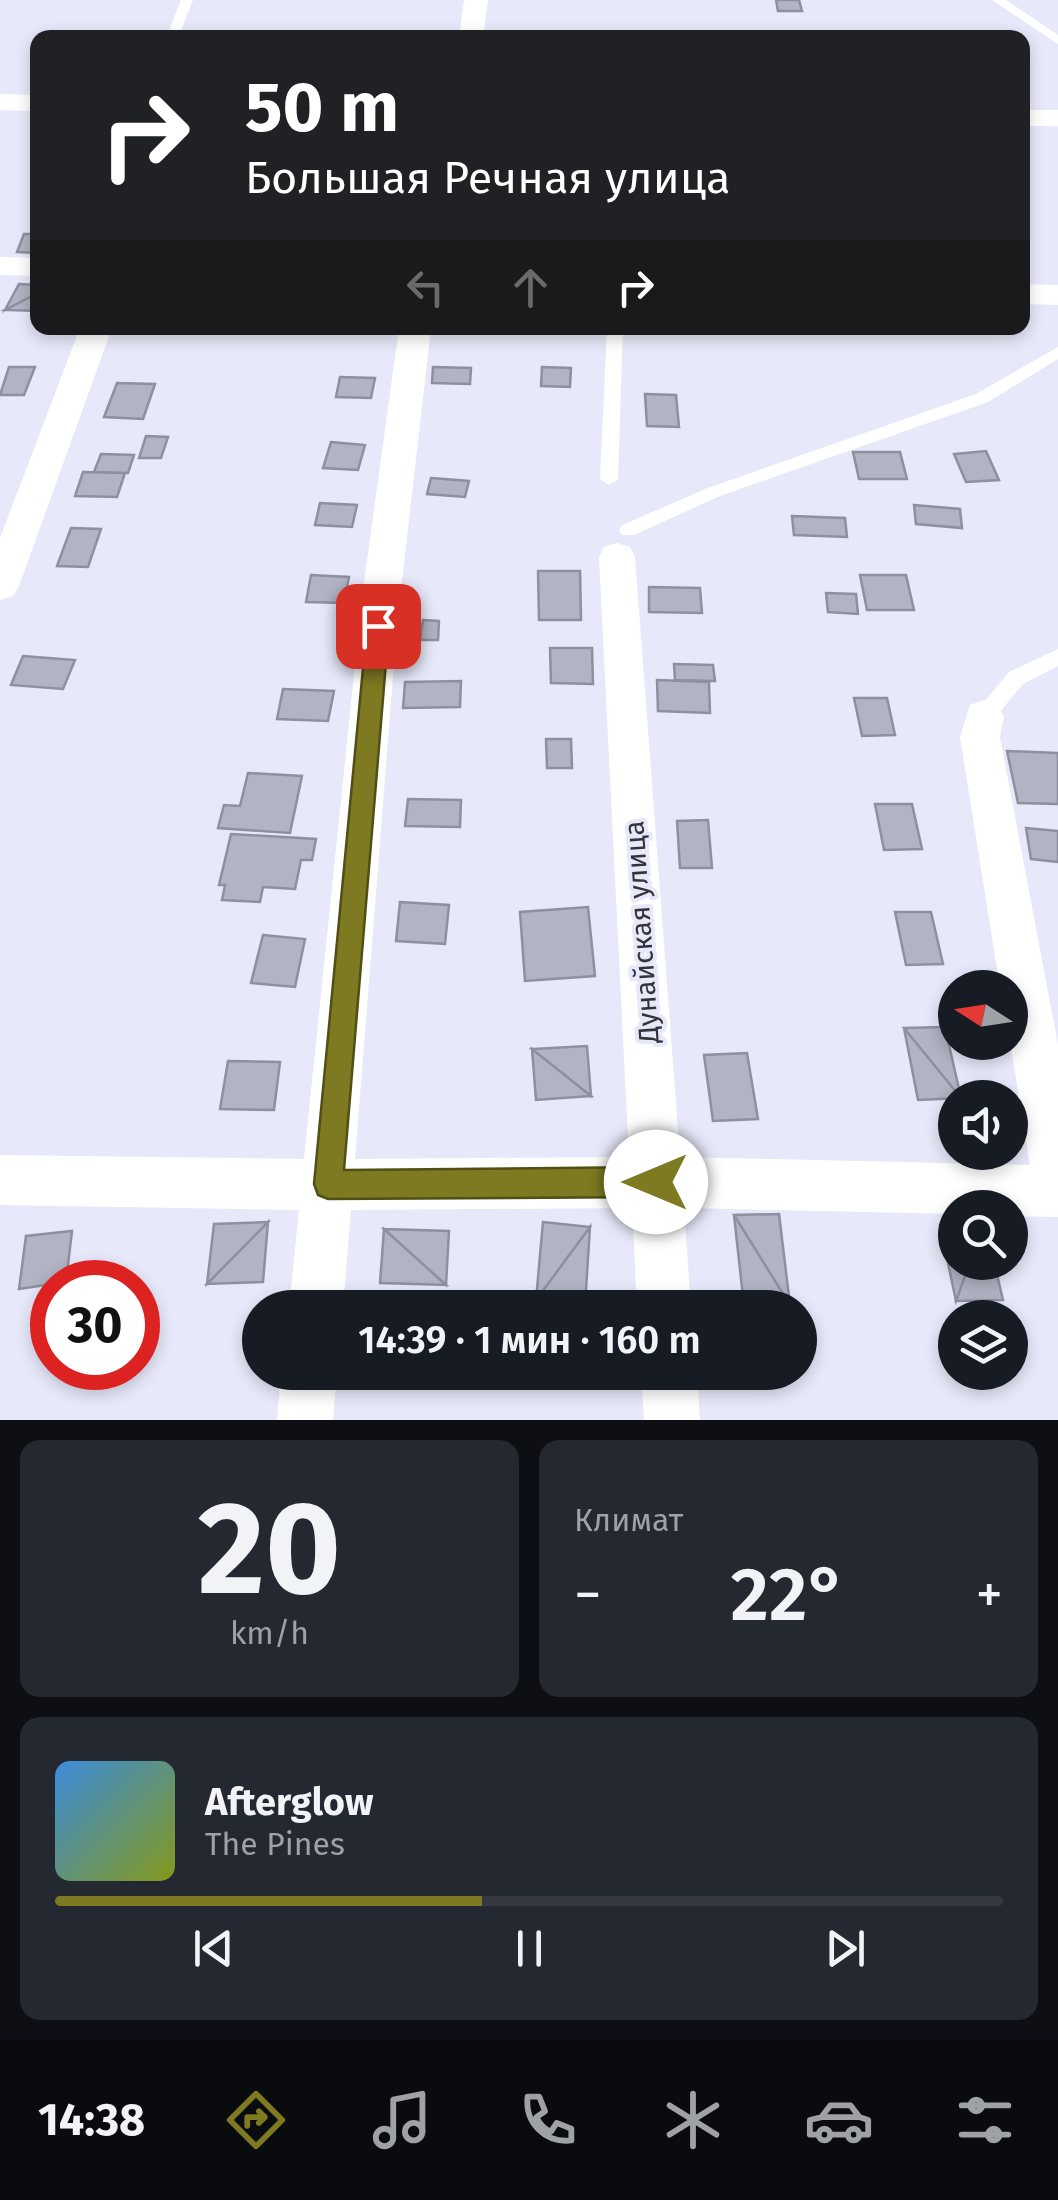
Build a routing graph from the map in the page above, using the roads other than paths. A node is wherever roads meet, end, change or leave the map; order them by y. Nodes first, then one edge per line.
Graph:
1 (188, 0) edge
2 (476, 0) edge
3 (998, 0) edge
4 (175, 30) edge
5 (472, 30) edge
6 (1058, 40) edge
7 (0, 102) edge
8 (30, 103) edge
9 (1030, 118) edge
10 (1058, 118) edge
11 (0, 266) edge
12 (30, 267) edge
13 (1030, 294) edge
14 (1058, 295) edge
15 (93, 335) edge
16 (414, 335) edge
17 (615, 335) edge
18 (1058, 352) edge
19 (610, 479) dead end
20 (623, 543) joint
21 (0, 586) edge
22 (1058, 657) edge
23 (984, 717) joint
24 (1058, 1178) edge
25 (0, 1180) edge
26 (656, 1182) junction
27 (328, 1184) junction
28 (1058, 1190) edge
29 (318, 1290) edge
30 (663, 1290) edge
31 (307, 1390) edge
32 (670, 1390) edge
33 (304, 1420) edge
34 (672, 1420) edge

1 - 4 lane
2 - 5 street
3 - 6 lane
7 - 8 street
9 - 10 street
11 - 12 street
13 - 14 street
15 - 21 street
16 - 27 street
17 - 19 lane
18 - 20 lane
20 - 26 street, Дунайская улица
22 - 23 lane
23 - 24 street
25 - 27 street
26 - 27 street
26 - 28 street
26 - 30 street, Дунайская улица
27 - 29 street
31 - 33 street
32 - 34 street

